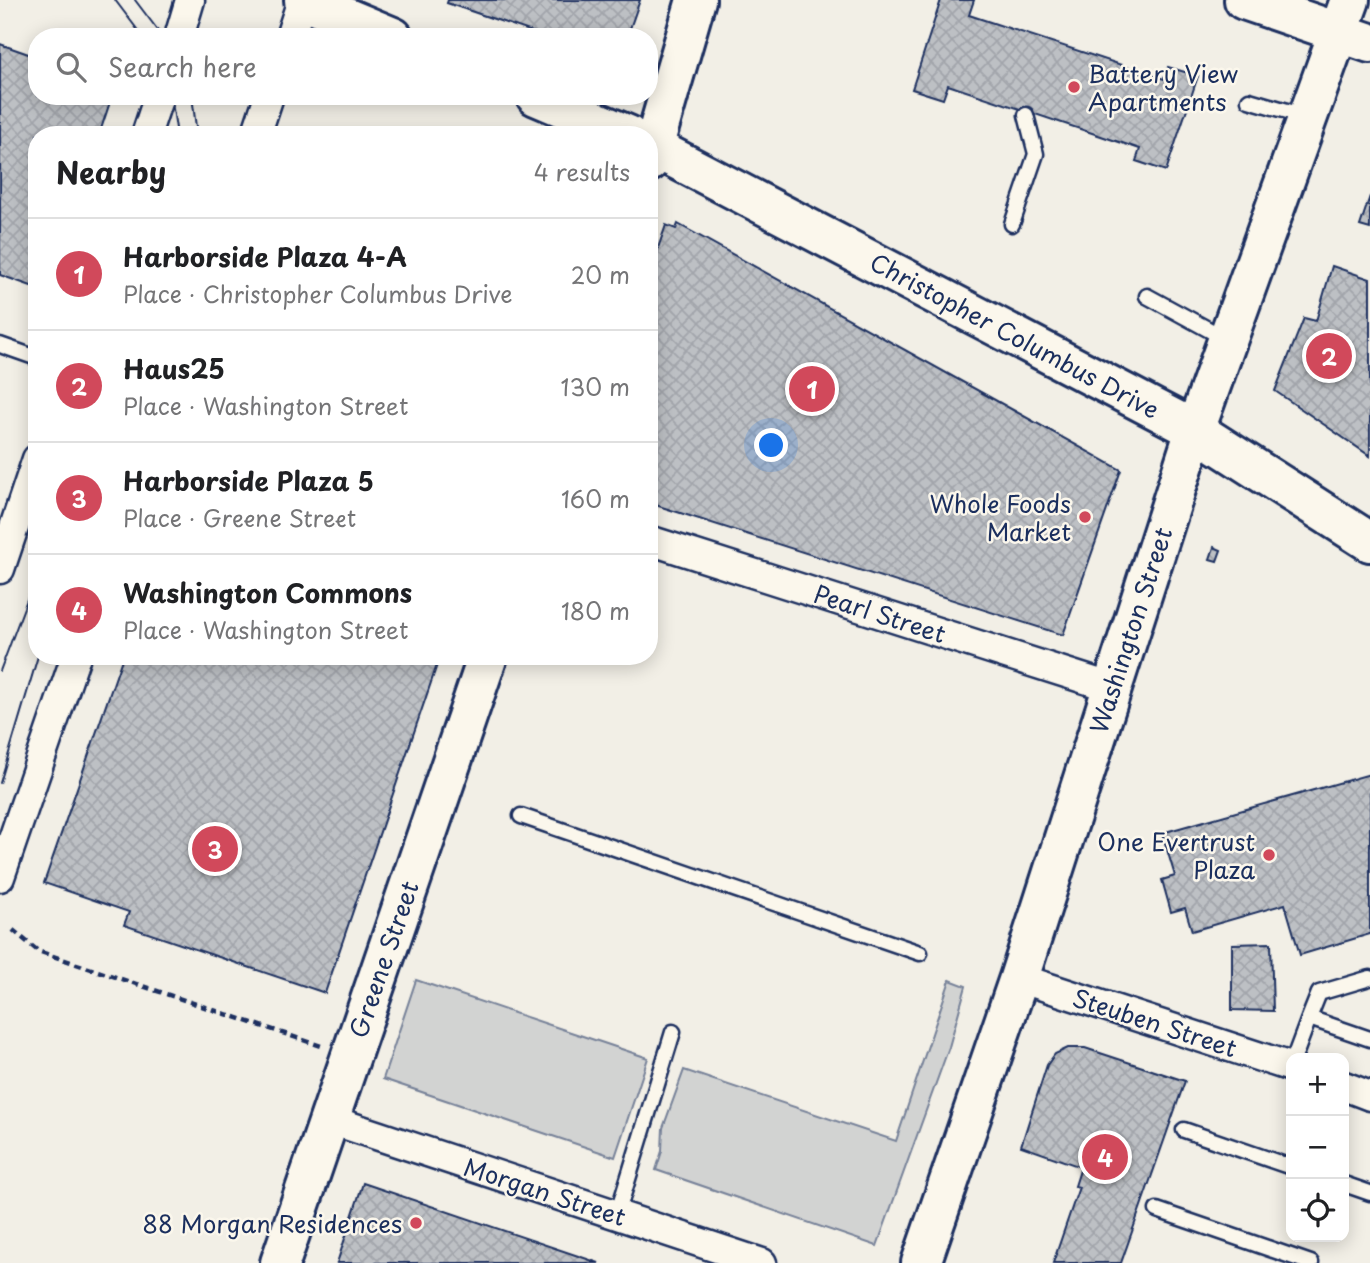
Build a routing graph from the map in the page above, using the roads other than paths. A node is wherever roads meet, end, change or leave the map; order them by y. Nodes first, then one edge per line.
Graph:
1 (190, 0) edge
2 (303, 0) edge
3 (696, 0) edge
4 (1244, 0) edge
5 (1352, 25) edge
6 (181, 28) edge
7 (293, 28) edge
8 (371, 28) edge
9 (1249, 100) dead end
10 (156, 105) edge
11 (266, 105) edge
12 (555, 105) edge
13 (1026, 116) dead end
14 (1306, 117) junction
15 (149, 126) edge
16 (259, 126) edge
17 (600, 126) edge
18 (652, 126) edge
19 (658, 154) edge
20 (1012, 224) dead end
21 (1147, 296) dead end
22 (1227, 340) junction
23 (0, 345) edge
24 (28, 355) edge
25 (1195, 430) junction
26 (28, 487) edge
27 (1370, 542) edge
28 (658, 543) edge
29 (0, 569) edge
30 (73, 665) edge
31 (485, 665) edge
32 (1110, 687) junction
33 (522, 816) dead end
34 (0, 877) edge
35 (920, 953) dead end
36 (1019, 978) junction
37 (1370, 978) edge
38 (1309, 1018) junction
39 (673, 1032) dead end
40 (1370, 1039) edge
41 (1296, 1053) edge
42 (1286, 1065) edge
43 (1349, 1088) edge
44 (1370, 1096) edge
45 (328, 1119) junction
46 (1184, 1130) dead end
47 (1286, 1165) edge
48 (1349, 1186) edge
49 (1370, 1194) edge
50 (1157, 1210) dead end
51 (617, 1215) junction
52 (280, 1263) edge
53 (762, 1263) edge
54 (921, 1263) edge
55 (1311, 1263) edge

1 - 6 street
2 - 7 street
2 - 8 street
3 - 18 street
4 - 5 street
5 - 14 street, Washington Street
9 - 14 lane
10 - 15 street
11 - 16 street
12 - 17 street, Christopher Columbus Drive
13 - 20 lane
14 - 22 street, Washington Street
19 - 25 street, Christopher Columbus Drive
21 - 22 lane
22 - 25 street, Washington Street
23 - 24 lane
25 - 27 street, Christopher Columbus Drive
25 - 32 street, Washington Street
26 - 29 street
28 - 32 street, Pearl Street
30 - 34 street
31 - 45 street, Greene Street
32 - 36 street, Washington Street
33 - 35 lane
36 - 42 street, Steuben Street
36 - 54 street, Washington Street
37 - 38 lane
38 - 40 lane
38 - 41 lane
39 - 51 lane
43 - 44 street
45 - 51 street, Morgan Street
45 - 52 street, Greene Street
46 - 47 lane
48 - 49 lane
50 - 55 lane
51 - 53 street, Morgan Street

